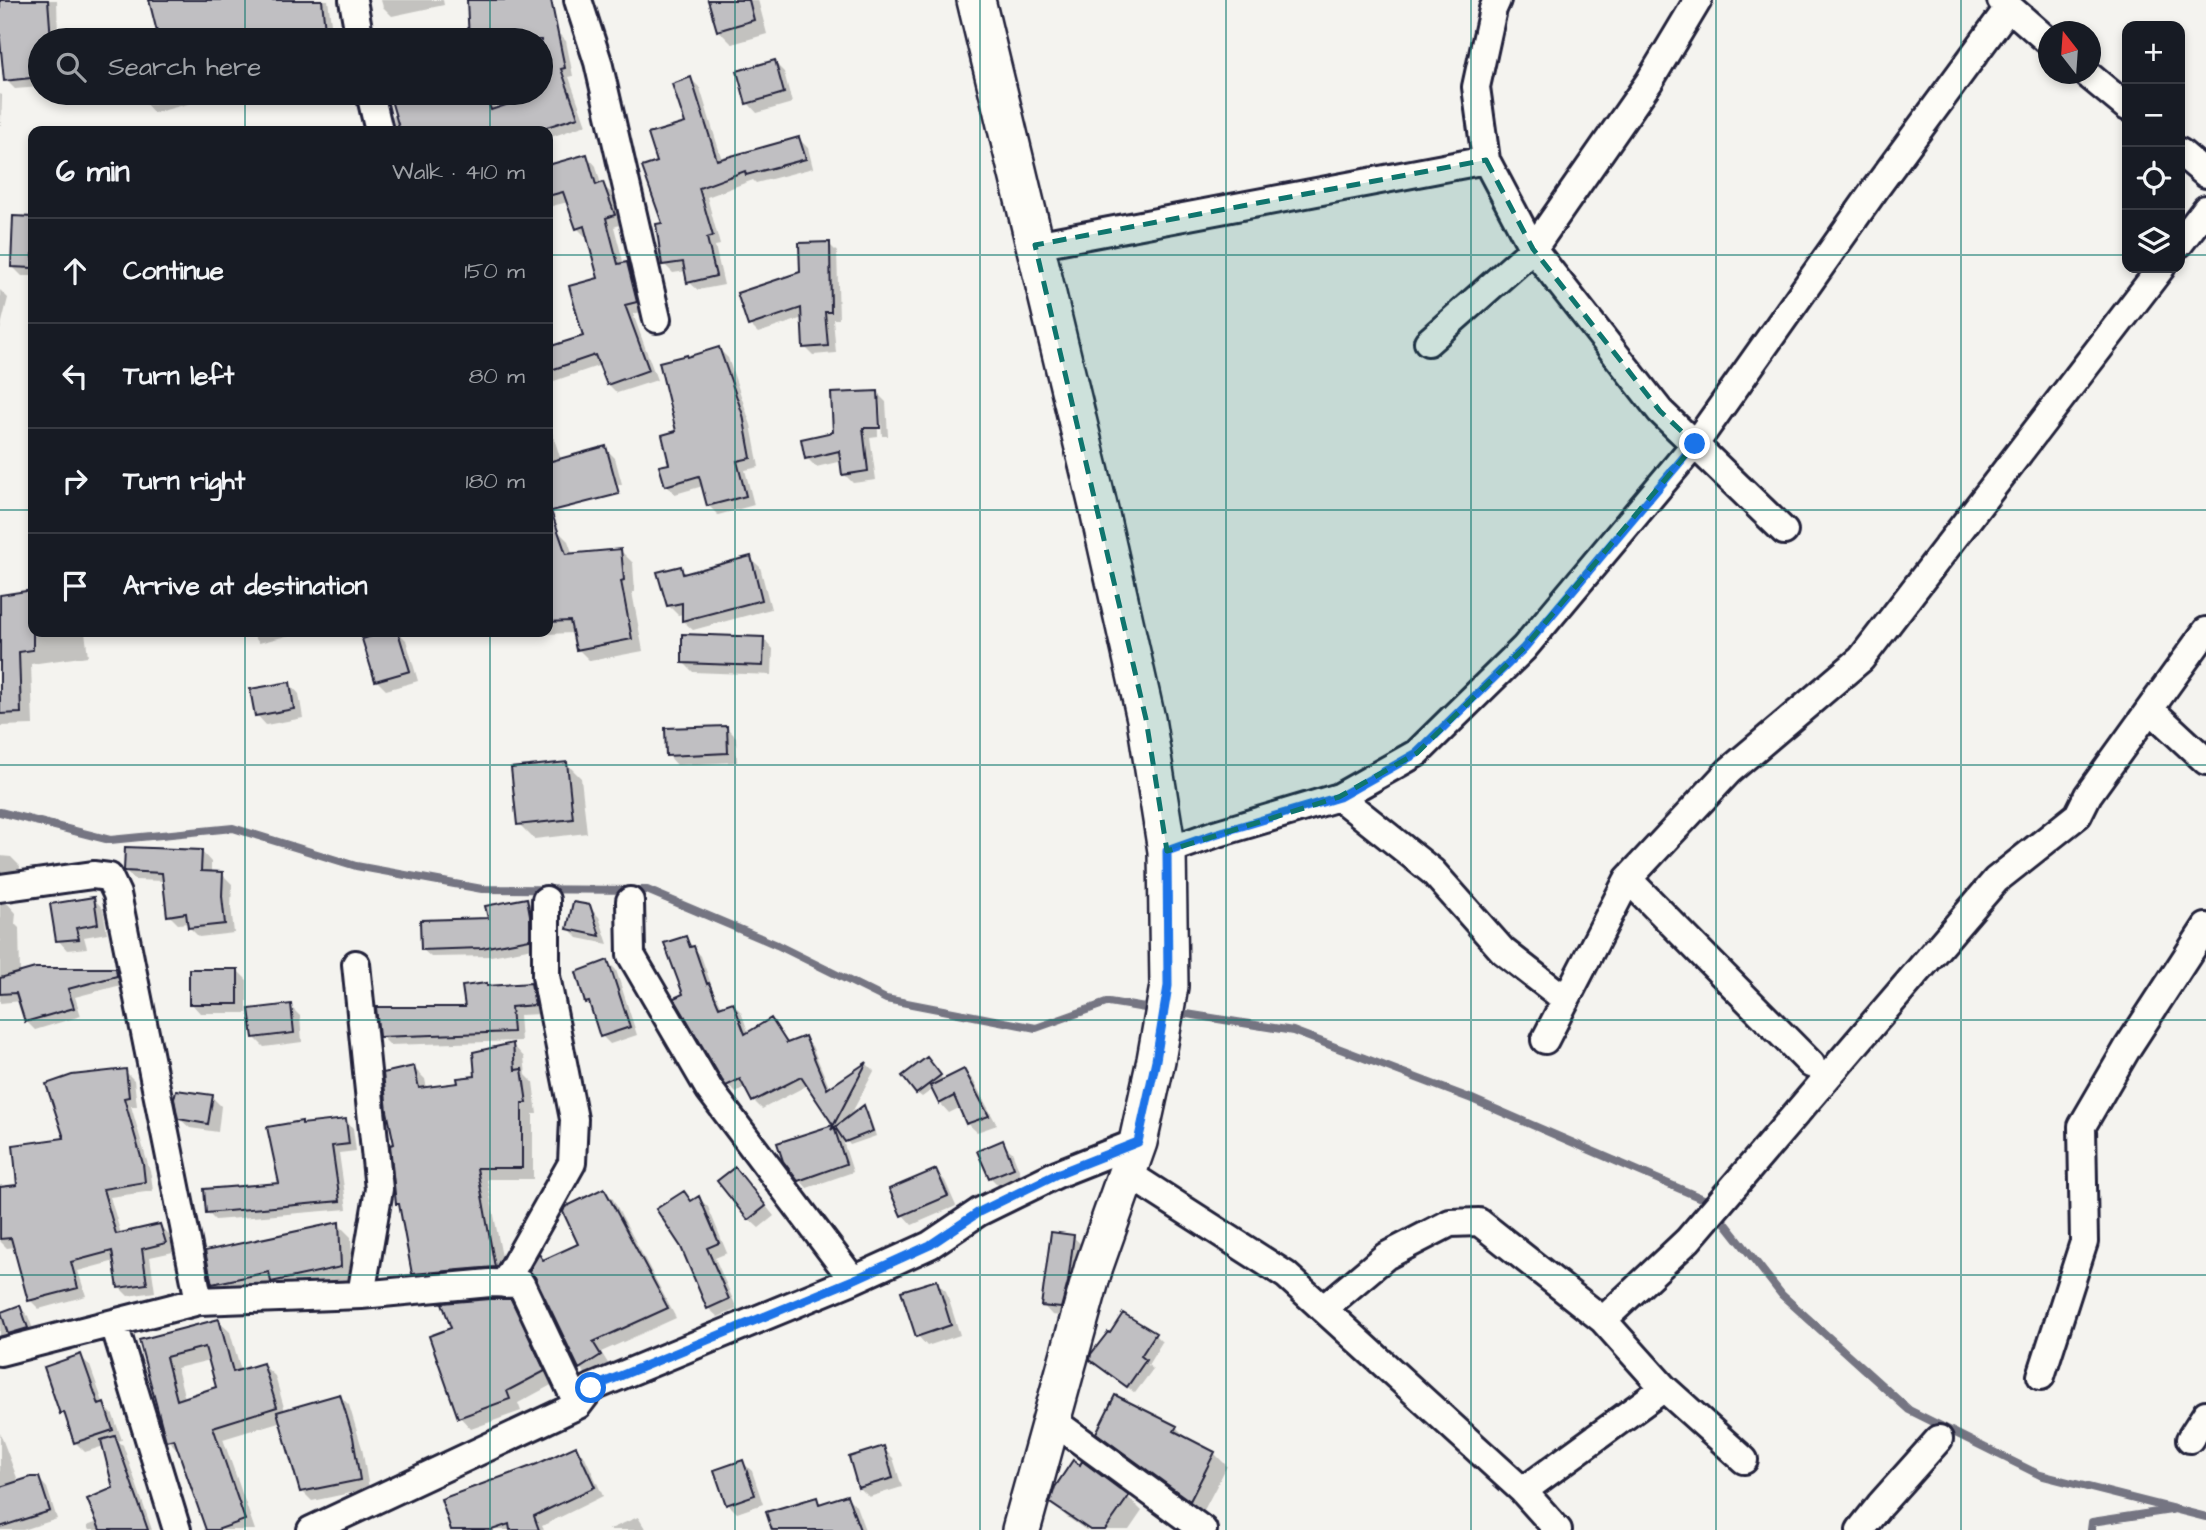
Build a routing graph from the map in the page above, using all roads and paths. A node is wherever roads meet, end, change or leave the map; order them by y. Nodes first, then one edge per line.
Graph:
1 (353, 0) edge
2 (578, 0) edge
3 (976, 0) edge
4 (1497, 0) edge
5 (1698, 0) edge
6 (2005, 4) edge
7 (358, 28) edge
8 (2038, 32) edge
9 (2099, 84) edge
10 (2122, 103) edge
11 (373, 105) edge
12 (378, 126) edge
13 (2185, 156) edge
14 (1486, 160) junction
15 (2206, 174) edge
16 (2206, 209) edge
17 (2185, 236) edge
18 (1035, 245) junction
19 (1532, 249) junction
20 (2157, 273) edge
21 (657, 318) dead end
22 (1428, 342) dead end
23 (1695, 444) junction
24 (1784, 531) dead end
25 (2206, 631) edge
26 (2150, 709) junction
27 (2206, 761) edge
28 (1339, 797) junction
29 (1167, 851) junction
30 (1628, 879) junction
31 (0, 888) edge
32 (546, 900) dead end
33 (630, 901) dead end
34 (2206, 927) edge
35 (356, 964) dead end
36 (1566, 1000) junction
37 (1545, 1040) dead end
38 (1811, 1064) dead end
39 (1133, 1158) junction
40 (853, 1280) junction
41 (504, 1284) junction
42 (361, 1295) junction
43 (199, 1301) junction
44 (1323, 1309) junction
45 (1603, 1320) junction
46 (114, 1324) junction
47 (0, 1352) edge
48 (2041, 1376) dead end
49 (1664, 1388) junction
50 (578, 1405) junction
51 (2206, 1414) edge
52 (1052, 1420) junction
53 (1939, 1439) dead end
54 (2190, 1439) dead end
55 (1744, 1460) dead end
56 (1523, 1491) junction
57 (177, 1530) edge
58 (311, 1530) edge
59 (1020, 1530) edge
60 (1203, 1530) edge
61 (1558, 1530) edge
62 (1860, 1530) edge

1 - 7 street
2 - 21 street
3 - 18 street
4 - 14 street
5 - 19 street
6 - 8 street
6 - 23 street
9 - 10 street
11 - 12 street
13 - 15 street
14 - 18 street
14 - 19 street
16 - 17 street
18 - 29 street
19 - 22 street
19 - 23 street
20 - 30 street
23 - 24 street
23 - 28 street
25 - 26 street
26 - 27 street
26 - 45 street
28 - 29 street
28 - 36 street
29 - 39 street
30 - 36 street
30 - 38 street
31 - 43 street
32 - 41 street
33 - 40 street
34 - 48 street
35 - 42 street
36 - 37 street
39 - 40 street
39 - 44 street
39 - 52 street
40 - 50 street
41 - 42 street
41 - 50 street
42 - 43 street
43 - 46 street
44 - 45 street
44 - 56 street
45 - 49 street
46 - 47 street
46 - 57 street
49 - 55 street
49 - 56 street
50 - 58 street
51 - 54 street
52 - 59 street
52 - 60 street
53 - 62 street
56 - 61 street

